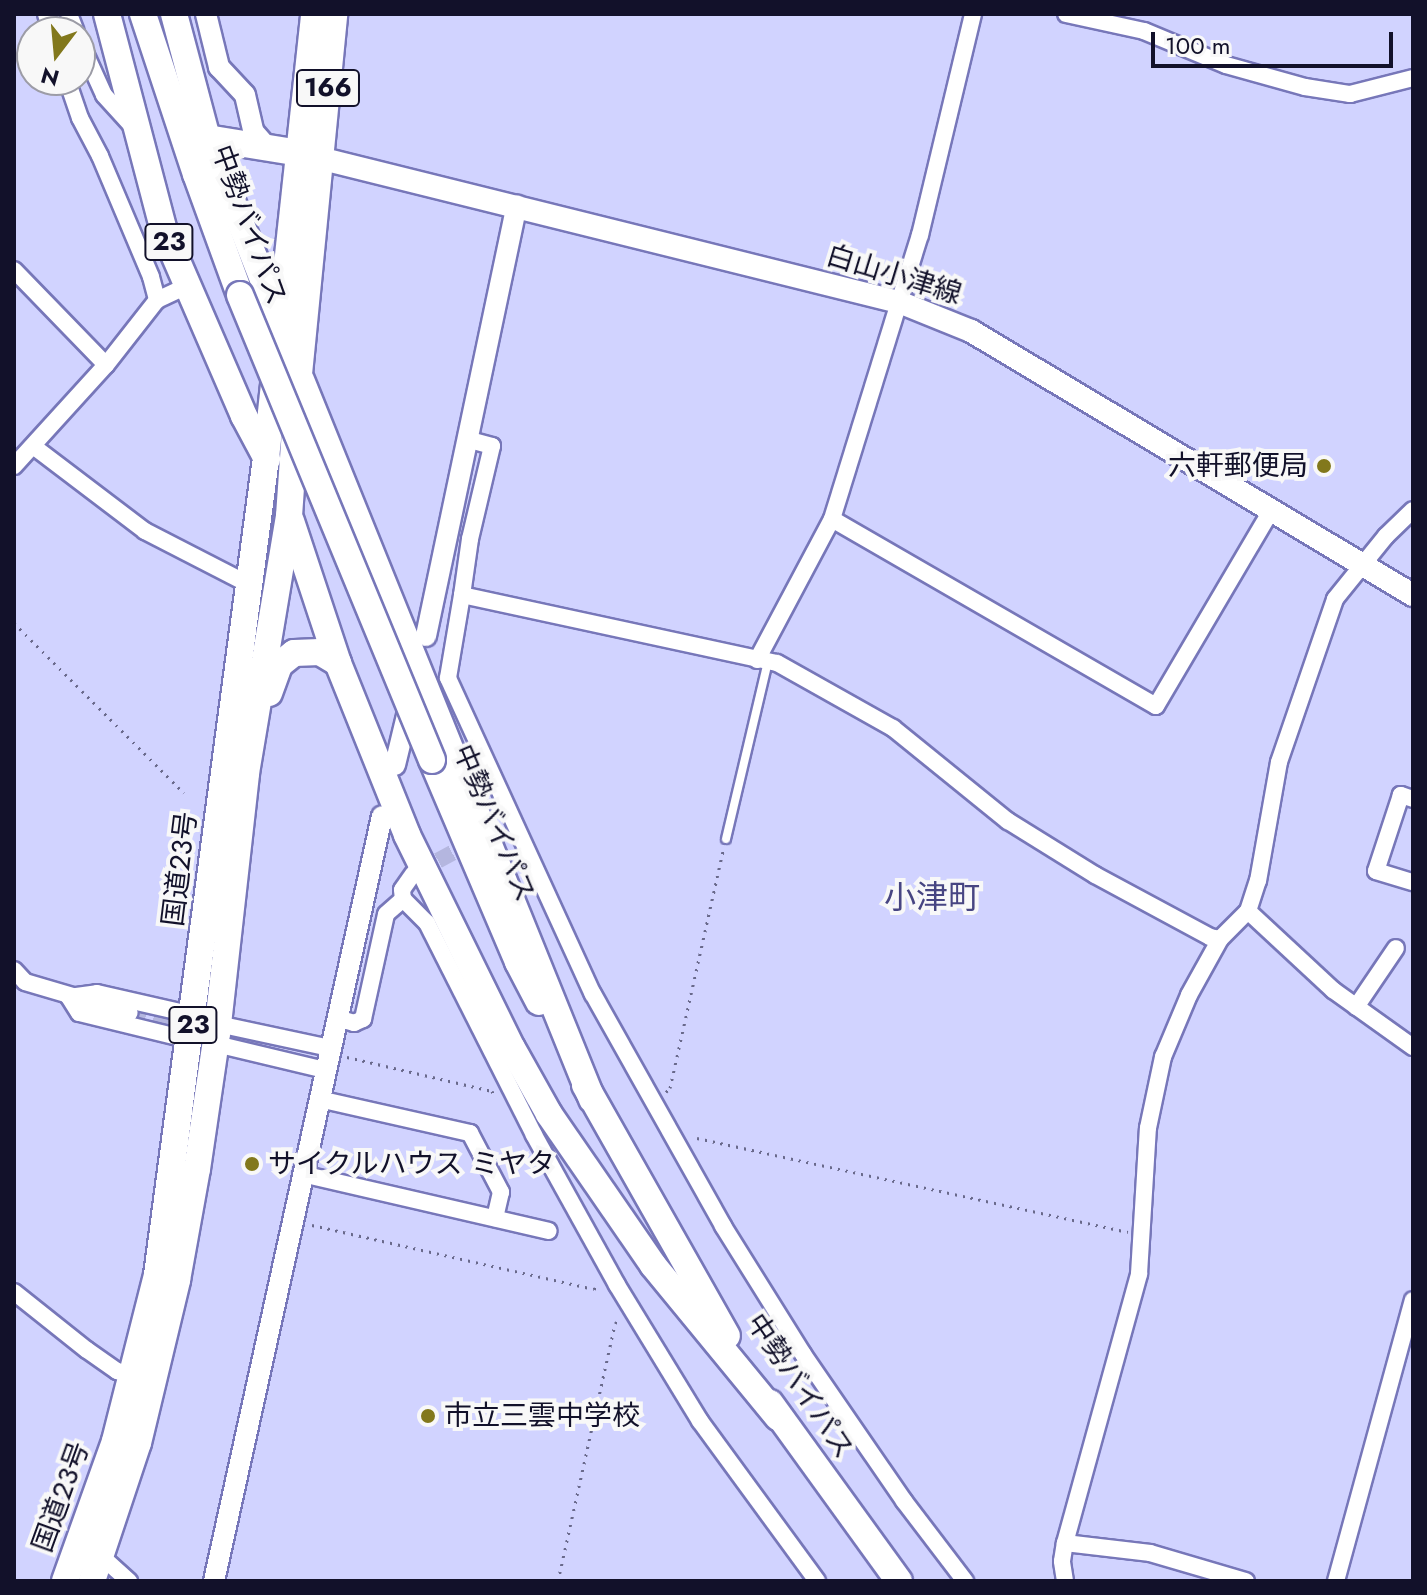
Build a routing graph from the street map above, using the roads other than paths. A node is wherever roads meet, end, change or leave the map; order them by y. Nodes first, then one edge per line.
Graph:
1 (107, 14) edge
2 (174, 14) edge
3 (206, 14) edge
4 (314, 14) edge
5 (334, 14) edge
6 (973, 14) edge
7 (1066, 14) edge
8 (145, 19) edge
9 (96, 77) edge
10 (1413, 78) edge
11 (72, 96) edge
12 (249, 110) junction
13 (138, 132) junction
14 (213, 138) junction
15 (265, 145) junction
16 (311, 157) junction
17 (517, 206) junction
18 (14, 270) edge
19 (187, 286) junction
20 (157, 300) junction
21 (899, 302) junction
22 (279, 320) junction
23 (106, 365) junction
24 (299, 374) junction
25 (244, 416) junction
26 (466, 439) junction
27 (33, 446) junction
28 (266, 458) junction
29 (14, 466) edge
30 (1272, 509) junction
31 (1413, 510) edge
32 (289, 516) junction
33 (832, 519) junction
34 (254, 552) junction
35 (1362, 563) junction
36 (250, 585) junction
37 (462, 595) junction
38 (1413, 595) edge
39 (426, 636) dead end
40 (762, 661) junction
41 (338, 663) junction
42 (412, 695) dead end
43 (395, 765) dead end
44 (246, 773) junction
45 (1413, 799) edge
46 (382, 816) dead end
47 (511, 820) junction
48 (493, 831) tunnel mouth
49 (726, 839) road end
50 (413, 874) tunnel mouth
51 (1413, 882) edge
52 (403, 899) junction
53 (1248, 911) junction
54 (1220, 939) junction
55 (1396, 948) dead end
56 (14, 970) edge
57 (69, 997) junction
58 (1356, 1007) junction
59 (130, 1013) tunnel mouth
60 (337, 1018) junction
61 (204, 1031) junction
62 (269, 1045) tunnel mouth
63 (1413, 1047) edge
64 (328, 1059) junction
65 (319, 1099) junction
66 (592, 1099) junction
67 (302, 1174) junction
68 (495, 1218) junction
69 (549, 1231) dead end
70 (14, 1292) edge
71 (1413, 1300) edge
72 (132, 1375) junction
73 (778, 1417) junction
74 (1065, 1543) junction
75 (101, 1556) junction
76 (65, 1581) edge
77 (92, 1581) edge
78 (129, 1581) edge
79 (214, 1581) edge
80 (817, 1581) edge
81 (899, 1581) edge
82 (965, 1581) edge
83 (1065, 1581) edge
84 (1246, 1581) edge
85 (1336, 1581) edge

1 - 13 highway, 23
2 - 14 highway, 23
3 - 12 street
4 - 16 highway, 166
5 - 16 highway, 166
6 - 21 street
7 - 10 street
8 - 66 highway, 中勢バイパス / 23, bridge
9 - 13 street
11 - 20 street
12 - 14 street
12 - 15 street
13 - 19 highway, 23
14 - 15 highway
14 - 22 highway, 23
15 - 16 highway
16 - 17 main road, 白山小津線
16 - 22 highway, 国道23号 / 23
16 - 24 highway, 国道23号 / 23
17 - 21 main road, 白山小津線
17 - 26 street
18 - 23 street
19 - 20 street
19 - 25 highway, 23
20 - 23 street
21 - 30 main road, 白山小津線
21 - 33 street
22 - 24 highway, 23
22 - 28 highway, 国道23号 / 23
23 - 27 street
24 - 32 highway, 国道23号 / 23
24 - 66 highway, 23
25 - 28 highway, 23
25 - 34 highway, 23
26 - 37 street
26 - 39 street
27 - 29 street
27 - 36 street
28 - 32 highway, 23
28 - 34 highway, 国道23号 / 23
30 - 33 street
30 - 35 main road, 白山小津線
31 - 35 street
32 - 41 highway, 23
32 - 44 highway, 国道23号 / 23
33 - 40 street
34 - 36 highway, 国道23号 / 23
35 - 38 main road, 白山小津線
35 - 53 street
36 - 61 highway, 国道23号 / 23
37 - 40 street
37 - 47 street
40 - 49 lane
40 - 54 street
41 - 44 highway
41 - 73 highway, 23
42 - 43 street
44 - 61 highway, 国道23号 / 23
45 - 51 street
46 - 60 street
47 - 48 street
47 - 82 street
50 - 52 street
52 - 60 street
52 - 80 street
53 - 54 street
53 - 58 street
54 - 74 street
55 - 58 street
56 - 57 street
57 - 59 street
57 - 61 street
57 - 61 street
58 - 63 street
60 - 64 street
61 - 64 street
61 - 72 highway, 国道23号 / 23
61 - 75 highway, 国道23号 / 23
62 - 64 street
64 - 65 street
65 - 67 street
65 - 68 street
66 - 73 highway, 中勢バイパス / 23
67 - 68 street
67 - 79 street
68 - 69 street
70 - 72 street
71 - 85 street
72 - 76 highway, 国道23号 / 23
73 - 81 highway, 中勢バイパス / 23
74 - 83 street
74 - 84 street
75 - 77 highway, 国道23号 / 23
75 - 78 street

